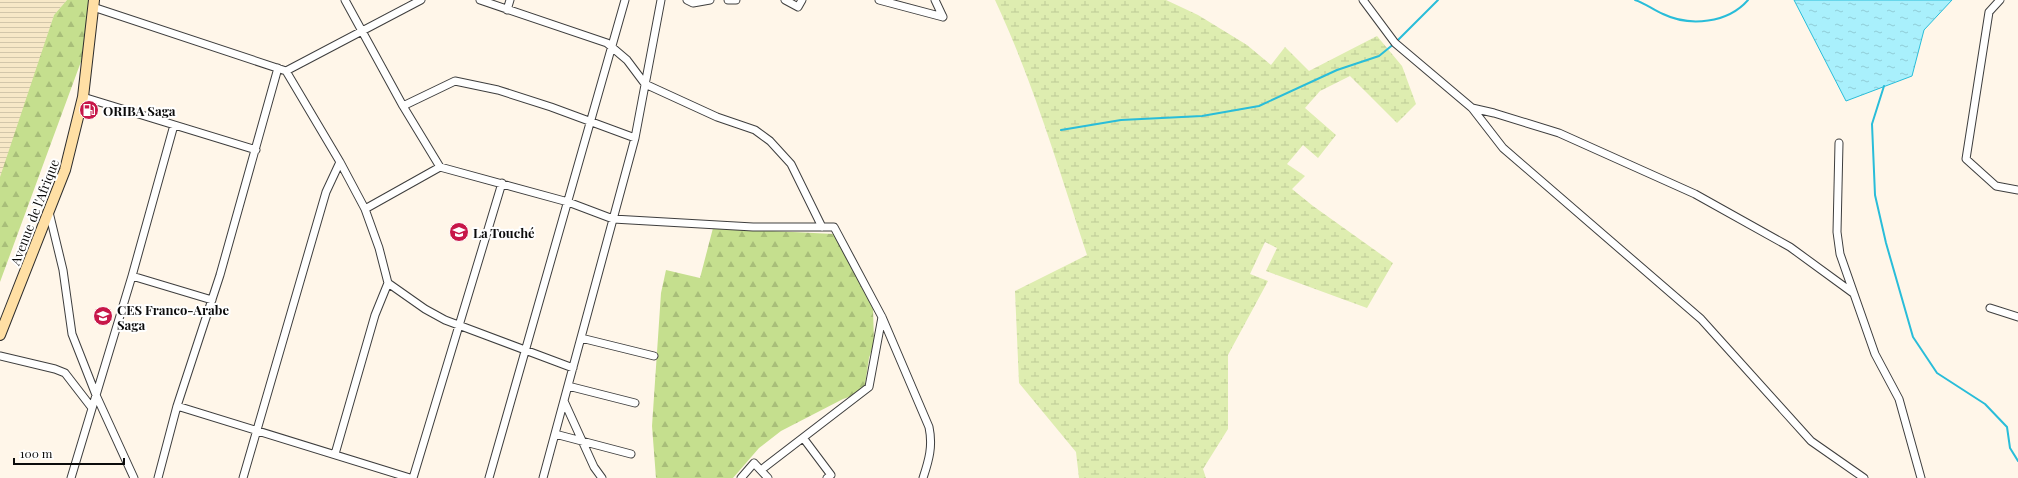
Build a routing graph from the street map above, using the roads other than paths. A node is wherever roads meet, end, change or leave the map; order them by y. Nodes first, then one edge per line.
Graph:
1 (345, 0) edge
2 (421, 0) edge
3 (480, 0) edge
4 (510, 0) edge
5 (625, 0) edge
6 (661, 0) edge
7 (686, 0) edge
8 (710, 0) edge
9 (728, 0) edge
10 (736, 0) edge
11 (785, 0) edge
12 (802, 0) edge
13 (879, 0) edge
14 (935, 0) edge
15 (1364, 0) edge
16 (2000, 0) edge
17 (93, 4) edge
18 (507, 10) junction
19 (362, 30) junction
20 (612, 47) junction
21 (282, 70) junction
22 (645, 84) junction
23 (83, 97) junction
24 (403, 106) junction
25 (1472, 108) junction
26 (591, 121) junction
27 (174, 125) junction
28 (635, 138) junction
29 (1839, 143) dead end
30 (256, 150) junction
31 (340, 162) junction
32 (440, 167) junction
33 (502, 183) junction
34 (2018, 190) edge
35 (568, 202) junction
36 (366, 209) junction
37 (49, 212) junction
38 (613, 219) junction
39 (822, 227) junction
40 (132, 276) junction
41 (388, 283) junction
42 (1853, 293) junction
43 (212, 300) junction
44 (1990, 308) dead end
45 (882, 316) junction
46 (2018, 317) edge
47 (459, 326) junction
48 (0, 335) edge
49 (581, 338) junction
50 (526, 350) junction
51 (0, 356) edge
52 (654, 356) dead end
53 (573, 368) junction
54 (568, 386) junction
55 (96, 396) junction
56 (564, 401) junction
57 (635, 403) dead end
58 (177, 406) junction
59 (92, 408) junction
60 (257, 430) junction
61 (555, 434) junction
62 (804, 438) junction
63 (582, 441) junction
64 (335, 454) junction
65 (630, 454) dead end
66 (760, 470) junction
67 (71, 478) edge
68 (134, 478) edge
69 (158, 478) edge
70 (242, 478) edge
71 (412, 478) edge
72 (489, 478) edge
73 (543, 478) edge
74 (602, 478) edge
75 (741, 478) edge
76 (768, 478) edge
77 (827, 478) edge
78 (923, 478) edge
79 (1864, 478) edge
80 (1921, 478) edge

1 - 19 street
2 - 19 street
3 - 18 street
4 - 18 street
5 - 20 street
6 - 22 street
7 - 8 street
9 - 10 street
11 - 12 street
13 - 14 street
15 - 25 street
16 - 34 street
17 - 21 street
17 - 23 main road, Avenue de l'Afrique
18 - 20 street
19 - 21 street
19 - 24 street
20 - 22 street
20 - 26 street
21 - 30 street
21 - 31 street
22 - 28 street
22 - 39 street
23 - 27 street
23 - 37 main road, Avenue de l'Afrique
24 - 26 street
24 - 32 street
25 - 42 street
25 - 79 street
26 - 28 street
26 - 35 street
27 - 30 street
27 - 40 street
28 - 38 street
29 - 42 street
30 - 43 street
31 - 36 street
31 - 60 street
32 - 33 street
32 - 36 street
33 - 35 street
33 - 47 street
35 - 38 street
35 - 50 street
36 - 41 street
37 - 48 main road, Avenue de l'Afrique
37 - 55 street
38 - 39 street
38 - 49 street
39 - 45 street
40 - 43 street
40 - 55 street
41 - 47 street
41 - 64 street
42 - 80 street
43 - 58 street
44 - 46 street
45 - 62 street
45 - 78 street
47 - 50 street
47 - 71 street
49 - 52 street
49 - 53 street
50 - 53 street
50 - 72 street
51 - 59 street
53 - 54 street
54 - 56 street
54 - 57 street
55 - 59 street
55 - 68 street
56 - 61 street
56 - 63 street
58 - 60 street
58 - 69 street
59 - 67 street
60 - 64 street
60 - 70 street
61 - 63 street
61 - 73 street
62 - 66 street
62 - 77 street
63 - 65 street
63 - 74 street
64 - 71 street
66 - 75 street
66 - 76 street

